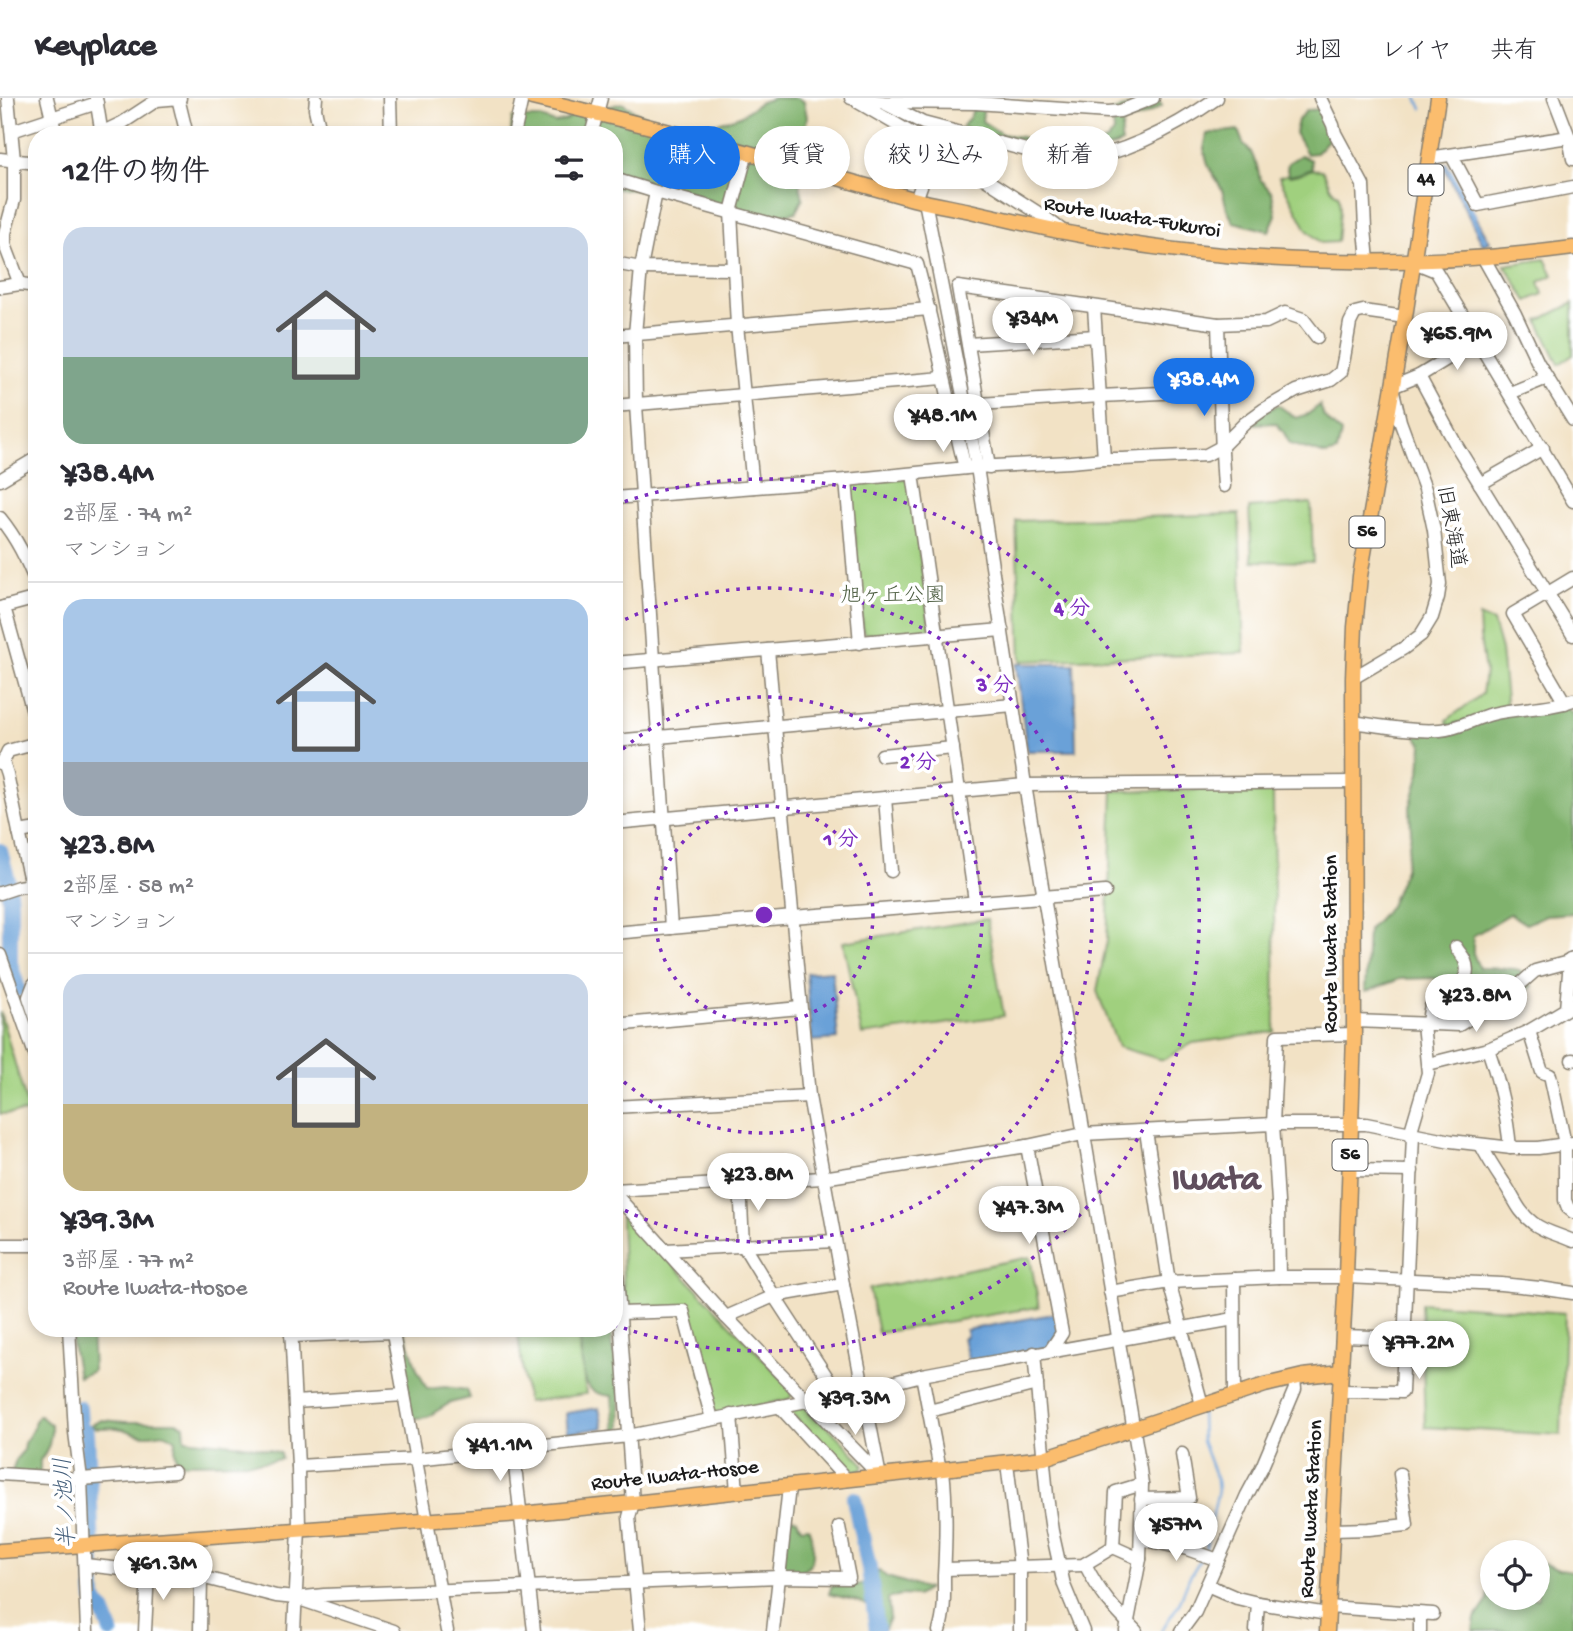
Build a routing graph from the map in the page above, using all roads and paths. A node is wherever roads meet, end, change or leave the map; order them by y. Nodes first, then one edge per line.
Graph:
1 (8, 98) edge
2 (47, 98) edge
3 (179, 98) edge
4 (316, 98) edge
5 (390, 98) edge
6 (522, 98) edge
7 (532, 98) edge
8 (601, 98) edge
9 (852, 98) edge
10 (1153, 98) edge
11 (1217, 98) edge
12 (1320, 98) edge
13 (1437, 98) edge
14 (1553, 98) edge
15 (915, 100) edge
16 (96, 101) edge
17 (882, 102) junction
18 (596, 113) junction
19 (52, 118) junction
20 (54, 126) edge
21 (101, 126) edge
22 (117, 126) edge
23 (185, 126) edge
24 (319, 126) edge
25 (391, 126) edge
26 (516, 126) edge
27 (593, 126) edge
28 (899, 126) edge
29 (12, 131) junction
30 (1569, 137) junction
31 (747, 152) junction
32 (1452, 156) junction
33 (1429, 158) junction
34 (7, 159) edge
35 (1573, 159) edge
36 (28, 162) edge
37 (623, 182) edge
38 (1573, 187) edge
39 (923, 189) edge
40 (1001, 189) edge
41 (656, 192) junction
42 (920, 200) junction
43 (731, 212) junction
44 (5, 215) edge
45 (1064, 232) junction
46 (1573, 248) edge
47 (1483, 257) junction
48 (1368, 261) junction
49 (1414, 261) junction
50 (623, 265) edge
51 (641, 268) junction
52 (734, 269) junction
53 (20, 284) junction
54 (28, 285) edge
55 (0, 287) edge
56 (1094, 307) junction
57 (929, 309) junction
58 (1405, 317) junction
59 (1218, 324) junction
60 (737, 325) junction
61 (635, 334) junction
62 (623, 336) edge
63 (1096, 336) junction
64 (1317, 337) dead end
65 (1478, 340) junction
66 (968, 344) junction
67 (1419, 376) junction
68 (943, 378) junction
69 (1547, 378) junction
70 (1392, 387) junction
71 (1221, 390) junction
72 (1510, 393) junction
73 (745, 396) junction
74 (1101, 396) junction
75 (979, 404) junction
76 (636, 405) junction
77 (623, 406) edge
78 (1573, 420) edge
79 (1221, 446) junction
80 (1543, 449) junction
81 (1104, 459) junction
82 (28, 463) edge
83 (977, 467) junction
84 (913, 474) junction
85 (0, 480) edge
86 (846, 480) junction
87 (1480, 484) junction
88 (1224, 486) dead end
89 (753, 487) junction
90 (641, 496) junction
91 (623, 497) edge
92 (1573, 501) edge
93 (0, 518) edge
94 (28, 553) edge
95 (1573, 578) edge
96 (1548, 593) junction
97 (28, 600) edge
98 (2, 607) edge
99 (1002, 629) junction
100 (1573, 635) edge
101 (936, 636) junction
102 (860, 643) junction
103 (768, 650) junction
104 (653, 659) junction
105 (623, 662) edge
106 (1353, 678) junction
107 (28, 695) edge
108 (1569, 702) edge
109 (1013, 705) junction
110 (947, 711) junction
111 (1353, 722) junction
112 (775, 726) junction
113 (659, 737) junction
114 (623, 740) edge
115 (28, 745) edge
116 (953, 748) junction
117 (882, 755) dead end
118 (1, 762) edge
119 (1353, 782) junction
120 (1025, 785) junction
121 (959, 791) junction
122 (885, 798) junction
123 (782, 808) junction
124 (664, 819) junction
125 (623, 822) edge
126 (28, 830) edge
127 (19, 832) junction
128 (28, 864) edge
129 (891, 871) dead end
130 (28, 886) edge
131 (1105, 892) dead end
132 (0, 893) edge
133 (1044, 896) junction
134 (975, 901) junction
135 (793, 917) junction
136 (671, 928) junction
137 (623, 932) edge
138 (1457, 947) dead end
139 (0, 955) edge
140 (1572, 960) edge
141 (28, 985) edge
142 (11, 986) junction
143 (800, 1008) junction
144 (623, 1024) edge
145 (1425, 1024) junction
146 (1354, 1028) junction
147 (1529, 1031) junction
148 (28, 1034) edge
149 (1488, 1049) junction
150 (1428, 1064) junction
151 (809, 1096) junction
152 (623, 1106) edge
153 (1273, 1124) junction
154 (1351, 1124) junction
155 (1146, 1131) junction
156 (1083, 1134) junction
157 (1412, 1134) junction
158 (1569, 1143) edge
159 (1481, 1145) junction
160 (1027, 1146) junction
161 (1510, 1148) junction
162 (1349, 1170) junction
163 (1412, 1171) junction
164 (823, 1178) junction
165 (740, 1183) junction
166 (623, 1190) edge
167 (623, 1201) edge
168 (1573, 1212) edge
169 (835, 1241) junction
170 (1573, 1241) edge
171 (0, 1245) edge
172 (28, 1245) edge
173 (744, 1245) junction
174 (666, 1250) junction
175 (1279, 1277) junction
176 (1346, 1277) junction
177 (1234, 1279) junction
178 (1406, 1280) junction
179 (1170, 1282) junction
180 (843, 1284) junction
181 (1110, 1292) junction
182 (1573, 1293) edge
183 (774, 1296) junction
184 (623, 1314) edge
185 (726, 1317) junction
186 (1234, 1319) junction
187 (1182, 1328) junction
188 (1343, 1336) junction
189 (70, 1337) edge
190 (291, 1337) edge
191 (393, 1337) edge
192 (622, 1337) edge
193 (1404, 1338) junction
194 (1118, 1339) junction
195 (1050, 1350) junction
196 (1034, 1353) junction
197 (1341, 1373) junction
198 (922, 1375) junction
199 (1294, 1378) junction
200 (1037, 1384) junction
201 (863, 1390) junction
202 (1340, 1391) junction
203 (1235, 1394) junction
204 (404, 1395) junction
205 (835, 1395) junction
206 (807, 1401) junction
207 (295, 1402) junction
208 (1202, 1405) junction
209 (779, 1406) junction
210 (929, 1411) junction
211 (731, 1415) junction
212 (712, 1419) junction
213 (1133, 1429) junction
214 (628, 1436) junction
215 (513, 1449) junction
216 (1182, 1454) dead end
217 (1044, 1458) junction
218 (416, 1459) junction
219 (1007, 1463) junction
220 (298, 1466) junction
221 (942, 1470) junction
222 (174, 1472) dead end
223 (0, 1474) edge
224 (1400, 1474) dead end
225 (880, 1477) junction
226 (81, 1479) junction
227 (847, 1480) junction
228 (1142, 1484) junction
229 (789, 1487) junction
230 (737, 1492) junction
231 (1141, 1499) junction
232 (633, 1503) junction
233 (520, 1514) junction
234 (427, 1520) junction
235 (839, 1527) dead end
236 (299, 1529) junction
237 (1333, 1530) junction
238 (1141, 1539) junction
239 (83, 1544) junction
240 (1112, 1547) junction
241 (0, 1551) edge
242 (1140, 1559) junction
243 (1218, 1560) junction
244 (1085, 1564) junction
245 (85, 1565) junction
246 (1059, 1566) junction
247 (1020, 1567) junction
248 (945, 1569) junction
249 (148, 1571) junction
250 (779, 1577) junction
251 (201, 1578) junction
252 (636, 1582) junction
253 (1207, 1585) junction
254 (529, 1587) junction
255 (440, 1590) junction
256 (295, 1598) junction
257 (1258, 1603) junction
258 (1328, 1611) junction
259 (1130, 1628) edge
260 (87, 1631) edge
261 (145, 1631) edge
262 (200, 1631) edge
263 (293, 1631) edge
264 (394, 1631) edge
265 (447, 1631) edge
266 (534, 1631) edge
267 (640, 1631) edge
268 (773, 1631) edge
269 (939, 1631) edge
270 (1020, 1631) edge
271 (1083, 1631) edge
272 (1181, 1631) edge
273 (1256, 1631) edge
274 (1327, 1631) edge
275 (1420, 1631) edge

1 - 29 street
2 - 19 street
3 - 22 street
3 - 23 street
4 - 24 street
5 - 25 street
6 - 26 street
7 - 18 main road, Route Iwata-Fukuroi
8 - 18 street
9 - 17 street
9 - 28 street
10 - 15 street
11 - 17 street
12 - 48 street
13 - 33 main road, 44
14 - 30 street
15 - 17 street
16 - 19 street
16 - 21 street
18 - 27 street
18 - 31 main road, Route Iwata-Fukuroi
19 - 20 street
19 - 29 street
29 - 34 street
30 - 32 street
30 - 35 street
31 - 42 main road, Route Iwata-Fukuroi
31 - 43 street
32 - 33 street
32 - 38 street
33 - 49 main road, 44
34 - 36 street
34 - 44 street
37 - 41 street
39 - 42 street
40 - 45 street
41 - 43 street
41 - 51 street
42 - 45 main road, Route Iwata-Fukuroi
42 - 83 street
43 - 52 street
43 - 57 street
44 - 53 street
45 - 48 main road, Route Iwata-Fukuroi
46 - 47 main road, Route Iwata-Fukuroi
47 - 49 main road, Route Iwata-Fukuroi
47 - 69 street
48 - 49 main road, Route Iwata-Fukuroi
49 - 58 main road, Route Iwata Station / 56
49 - 65 street
50 - 51 street
51 - 52 street
51 - 61 street
52 - 60 street
53 - 54 street
53 - 55 street
56 - 59 street
56 - 63 street
56 - 66 street
57 - 60 street
57 - 68 street
58 - 70 main road, Route Iwata Station / 56
58 - 79 street
59 - 64 street
59 - 71 street
60 - 61 street
60 - 73 street
61 - 62 street
61 - 76 street
63 - 66 street
63 - 74 street
65 - 67 street
65 - 72 street
66 - 75 street
67 - 70 street
67 - 87 street
68 - 73 street
68 - 83 street
69 - 72 street
69 - 78 street
70 - 106 main road, Route Iwata Station / 56
70 - 106 street, 旧東海道
71 - 74 street
71 - 79 street
72 - 80 street
73 - 76 street
73 - 89 street
74 - 75 street
74 - 81 street
75 - 83 street
76 - 77 street
76 - 90 street
79 - 81 street
79 - 88 street
80 - 87 street
80 - 92 street
81 - 83 street
82 - 85 street
83 - 84 street
83 - 99 street
84 - 86 street
84 - 101 street
86 - 89 street
86 - 102 street
87 - 96 street
89 - 90 street
90 - 91 street
90 - 104 street
93 - 94 street
95 - 96 street
96 - 100 street
96 - 108 street
97 - 98 street
98 - 107 street
99 - 101 street
99 - 109 street
101 - 102 street
101 - 110 street
102 - 103 street
103 - 104 street
103 - 112 street
104 - 105 street
104 - 113 street
106 - 111 main road, Route Iwata Station / 56
108 - 111 street
109 - 110 street
109 - 120 street
110 - 112 street
110 - 116 street
111 - 119 main road, Route Iwata Station / 56
112 - 113 street
112 - 123 street
113 - 114 street
113 - 124 street
115 - 118 street
116 - 117 street
116 - 121 street
118 - 127 street
119 - 120 street
119 - 146 main road, Route Iwata Station / 56
120 - 121 street
120 - 133 street
121 - 122 street
121 - 134 street
122 - 123 street
122 - 129 street
123 - 124 street
123 - 135 street
124 - 125 street
124 - 136 street
126 - 127 street
127 - 128 street
130 - 132 street
131 - 133 street
133 - 134 street
133 - 156 street
134 - 135 street
135 - 136 street
135 - 143 street
136 - 137 street
138 - 145 street
139 - 142 street
140 - 145 street
140 - 147 street
141 - 142 street
142 - 148 street
143 - 144 street
143 - 151 street
145 - 146 street
145 - 150 street
146 - 153 street
146 - 154 main road, Route Iwata Station / 56
147 - 149 street
147 - 158 street
149 - 150 street
149 - 161 street
150 - 157 street
151 - 152 street
151 - 164 street
153 - 154 street
153 - 155 street
153 - 175 street
154 - 157 street
154 - 162 main road, Route Iwata Station / 56
155 - 156 street
155 - 179 street
156 - 160 street
156 - 181 street
157 - 159 street
157 - 163 street
158 - 161 street
158 - 168 street
159 - 161 street
159 - 170 street
160 - 164 street
160 - 195 street
162 - 163 street
162 - 176 main road, Route Iwata Station / 56
163 - 178 street
164 - 165 street
164 - 169 street
165 - 166 street
165 - 173 street
167 - 174 street
169 - 173 street
169 - 180 street
171 - 172 street
173 - 174 street
173 - 183 street
174 - 185 street
175 - 176 street
175 - 177 street
176 - 178 street
176 - 188 main road, Route Iwata Station / 56
177 - 179 street
177 - 186 street
178 - 182 street
178 - 193 street
179 - 181 street
179 - 187 street
180 - 183 street
180 - 201 street
181 - 194 street
183 - 185 street
183 - 205 street
184 - 212 street
185 - 206 street
186 - 187 street
186 - 203 street
187 - 194 street
187 - 208 street
188 - 193 street
188 - 197 main road, Route Iwata Station / 56
189 - 226 street
190 - 207 street
191 - 204 street
192 - 214 street
193 - 202 street
194 - 195 street
194 - 213 street
195 - 196 street
196 - 198 street
196 - 200 street
197 - 199 main road, Route Iwata-Hosoe
197 - 202 main road, Route Iwata Station / 56
198 - 201 street
198 - 210 street
199 - 203 main road, Route Iwata-Hosoe
199 - 243 street
200 - 210 street
200 - 217 street
201 - 205 street
201 - 225 street
202 - 237 main road, Route Iwata Station / 56
203 - 208 main road, Route Iwata-Hosoe
204 - 207 street
204 - 218 street
205 - 206 street
206 - 209 street
206 - 225 street
207 - 220 street
208 - 213 main road, Route Iwata-Hosoe
209 - 211 street
209 - 227 street
210 - 221 street
211 - 212 street
211 - 230 street
212 - 214 street
213 - 217 main road, Route Iwata-Hosoe
213 - 228 street
214 - 215 street
214 - 232 street
215 - 218 street
215 - 233 street
216 - 231 street
217 - 219 main road, Route Iwata-Hosoe
217 - 246 street
218 - 220 street
218 - 234 street
219 - 221 main road, Route Iwata-Hosoe
219 - 247 street
220 - 236 street
221 - 225 main road, Route Iwata-Hosoe
221 - 248 street
222 - 226 street
223 - 226 street
224 - 237 street
225 - 227 main road, Route Iwata-Hosoe
226 - 239 street
227 - 229 main road, Route Iwata-Hosoe
228 - 231 street
228 - 240 street
229 - 230 main road, Route Iwata-Hosoe
229 - 250 street
230 - 232 main road, Route Iwata-Hosoe
231 - 238 street
232 - 233 main road, Route Iwata-Hosoe
232 - 252 street
233 - 234 main road, Route Iwata-Hosoe
233 - 254 street
234 - 236 main road, Route Iwata-Hosoe
234 - 255 street
235 - 250 street
236 - 239 main road, Route Iwata-Hosoe
236 - 256 street
237 - 258 main road, Route Iwata Station / 56
238 - 242 street
238 - 243 street
239 - 241 main road, Route Iwata-Hosoe
239 - 245 street
240 - 242 street
240 - 244 street
242 - 259 street
243 - 253 street
244 - 246 street
244 - 259 street
245 - 249 street
245 - 260 street
246 - 247 street
246 - 271 street
247 - 248 street
247 - 270 street
248 - 269 street
249 - 251 street
249 - 261 street
250 - 252 street
250 - 268 street
251 - 256 street
251 - 262 street
252 - 254 street
252 - 267 street
253 - 257 street
253 - 272 street
254 - 255 street
254 - 266 street
255 - 256 street
255 - 265 street
256 - 263 street
256 - 264 street
257 - 258 street
257 - 273 street
258 - 274 main road, Route Iwata Station / 56
258 - 275 street

